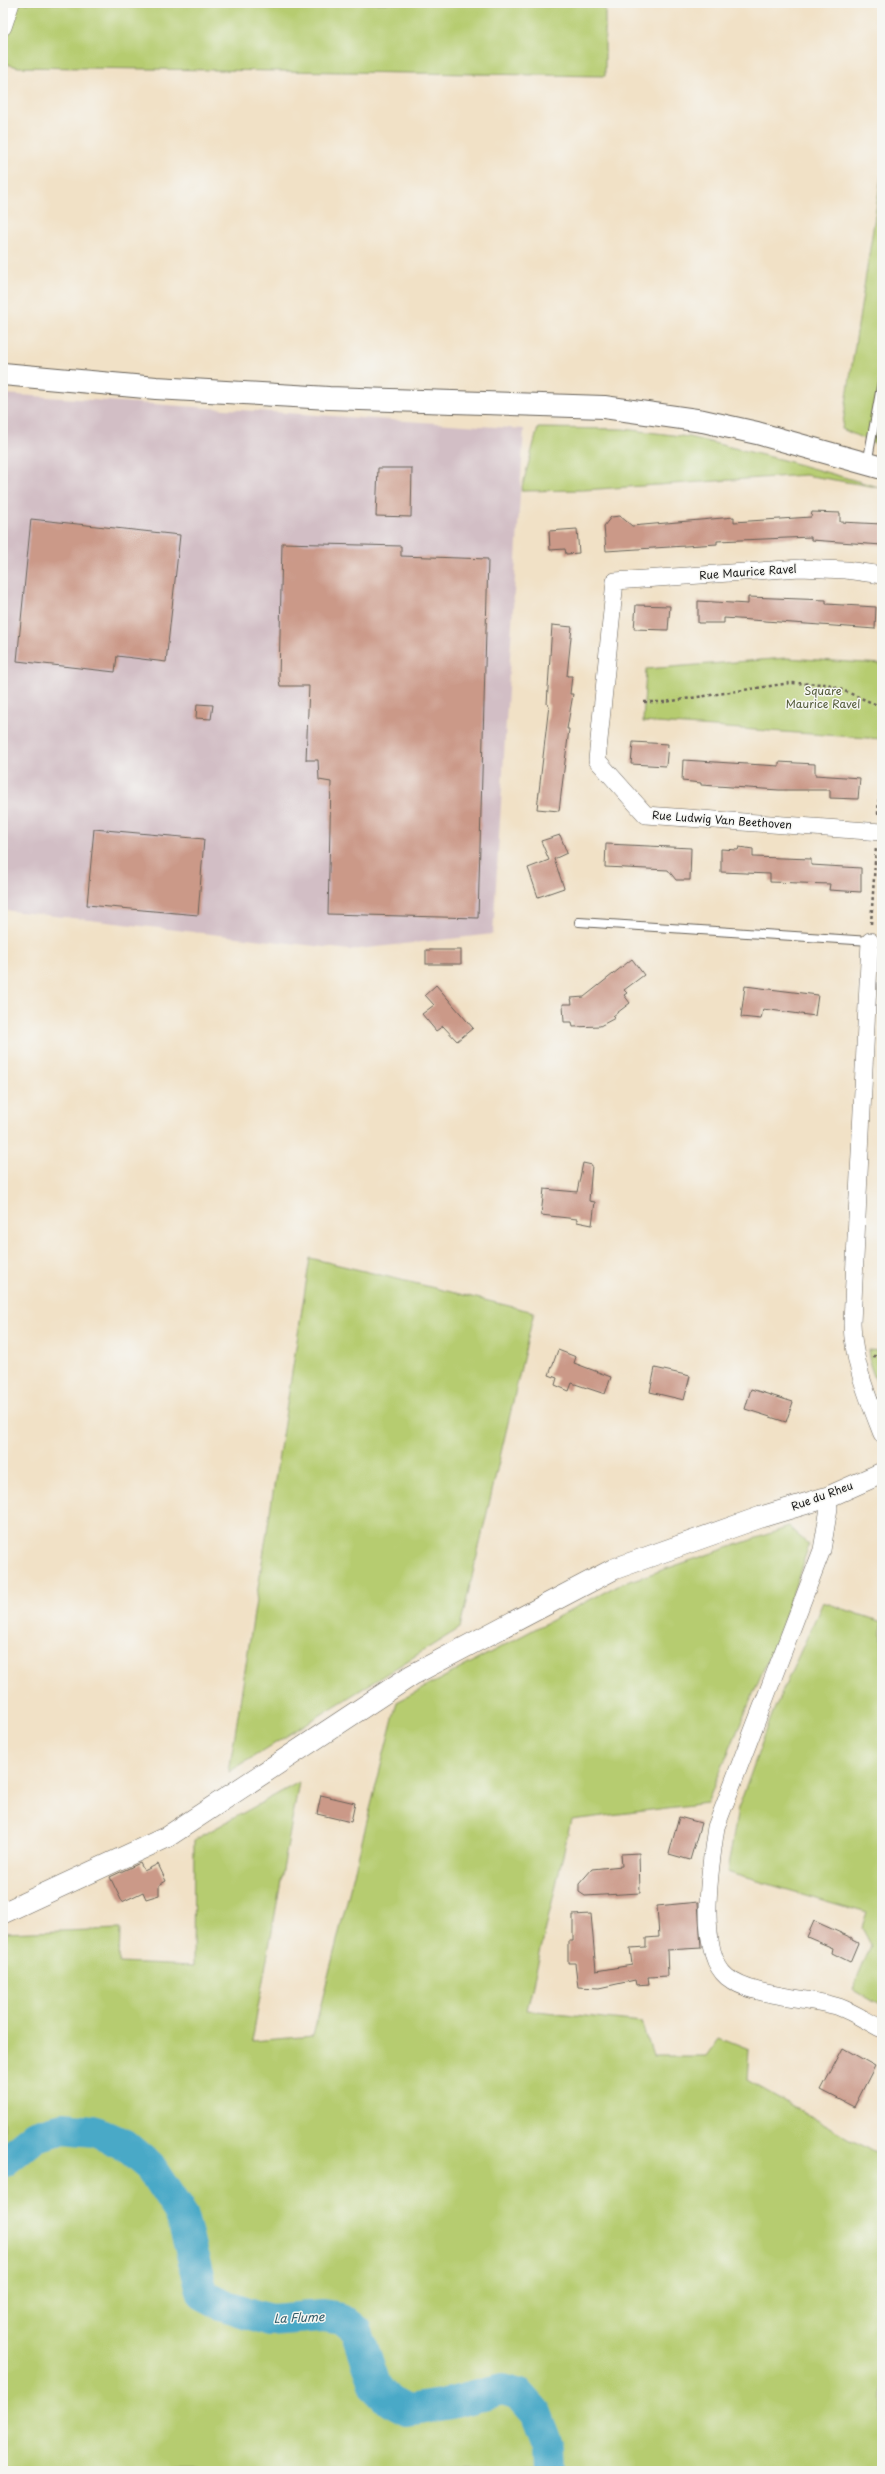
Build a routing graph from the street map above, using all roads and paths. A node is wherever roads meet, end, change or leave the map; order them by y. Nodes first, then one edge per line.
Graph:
1 (11, 3) edge
2 (3, 27) edge
3 (3, 374) edge
4 (882, 381) edge
5 (874, 466) edge
6 (882, 575) edge
7 (615, 581) joint
8 (644, 702) dead end
9 (882, 707) edge
10 (882, 748) edge
11 (879, 832) edge
12 (579, 922) dead end
13 (870, 941) junction
14 (882, 1434) edge
15 (882, 1473) edge
16 (828, 1497) junction
17 (3, 1912) edge
18 (882, 2029) edge

1 - 2 street
3 - 5 main road
4 - 5 lane
6 - 7 street, Rue Maurice Ravel
7 - 11 street, Rue Ludwig Van Beethoven
8 - 9 path
10 - 11 path
11 - 13 path
12 - 13 lane
13 - 14 street
15 - 16 street, Rue du Rheu
16 - 17 street, Rue du Rheu
16 - 18 street

